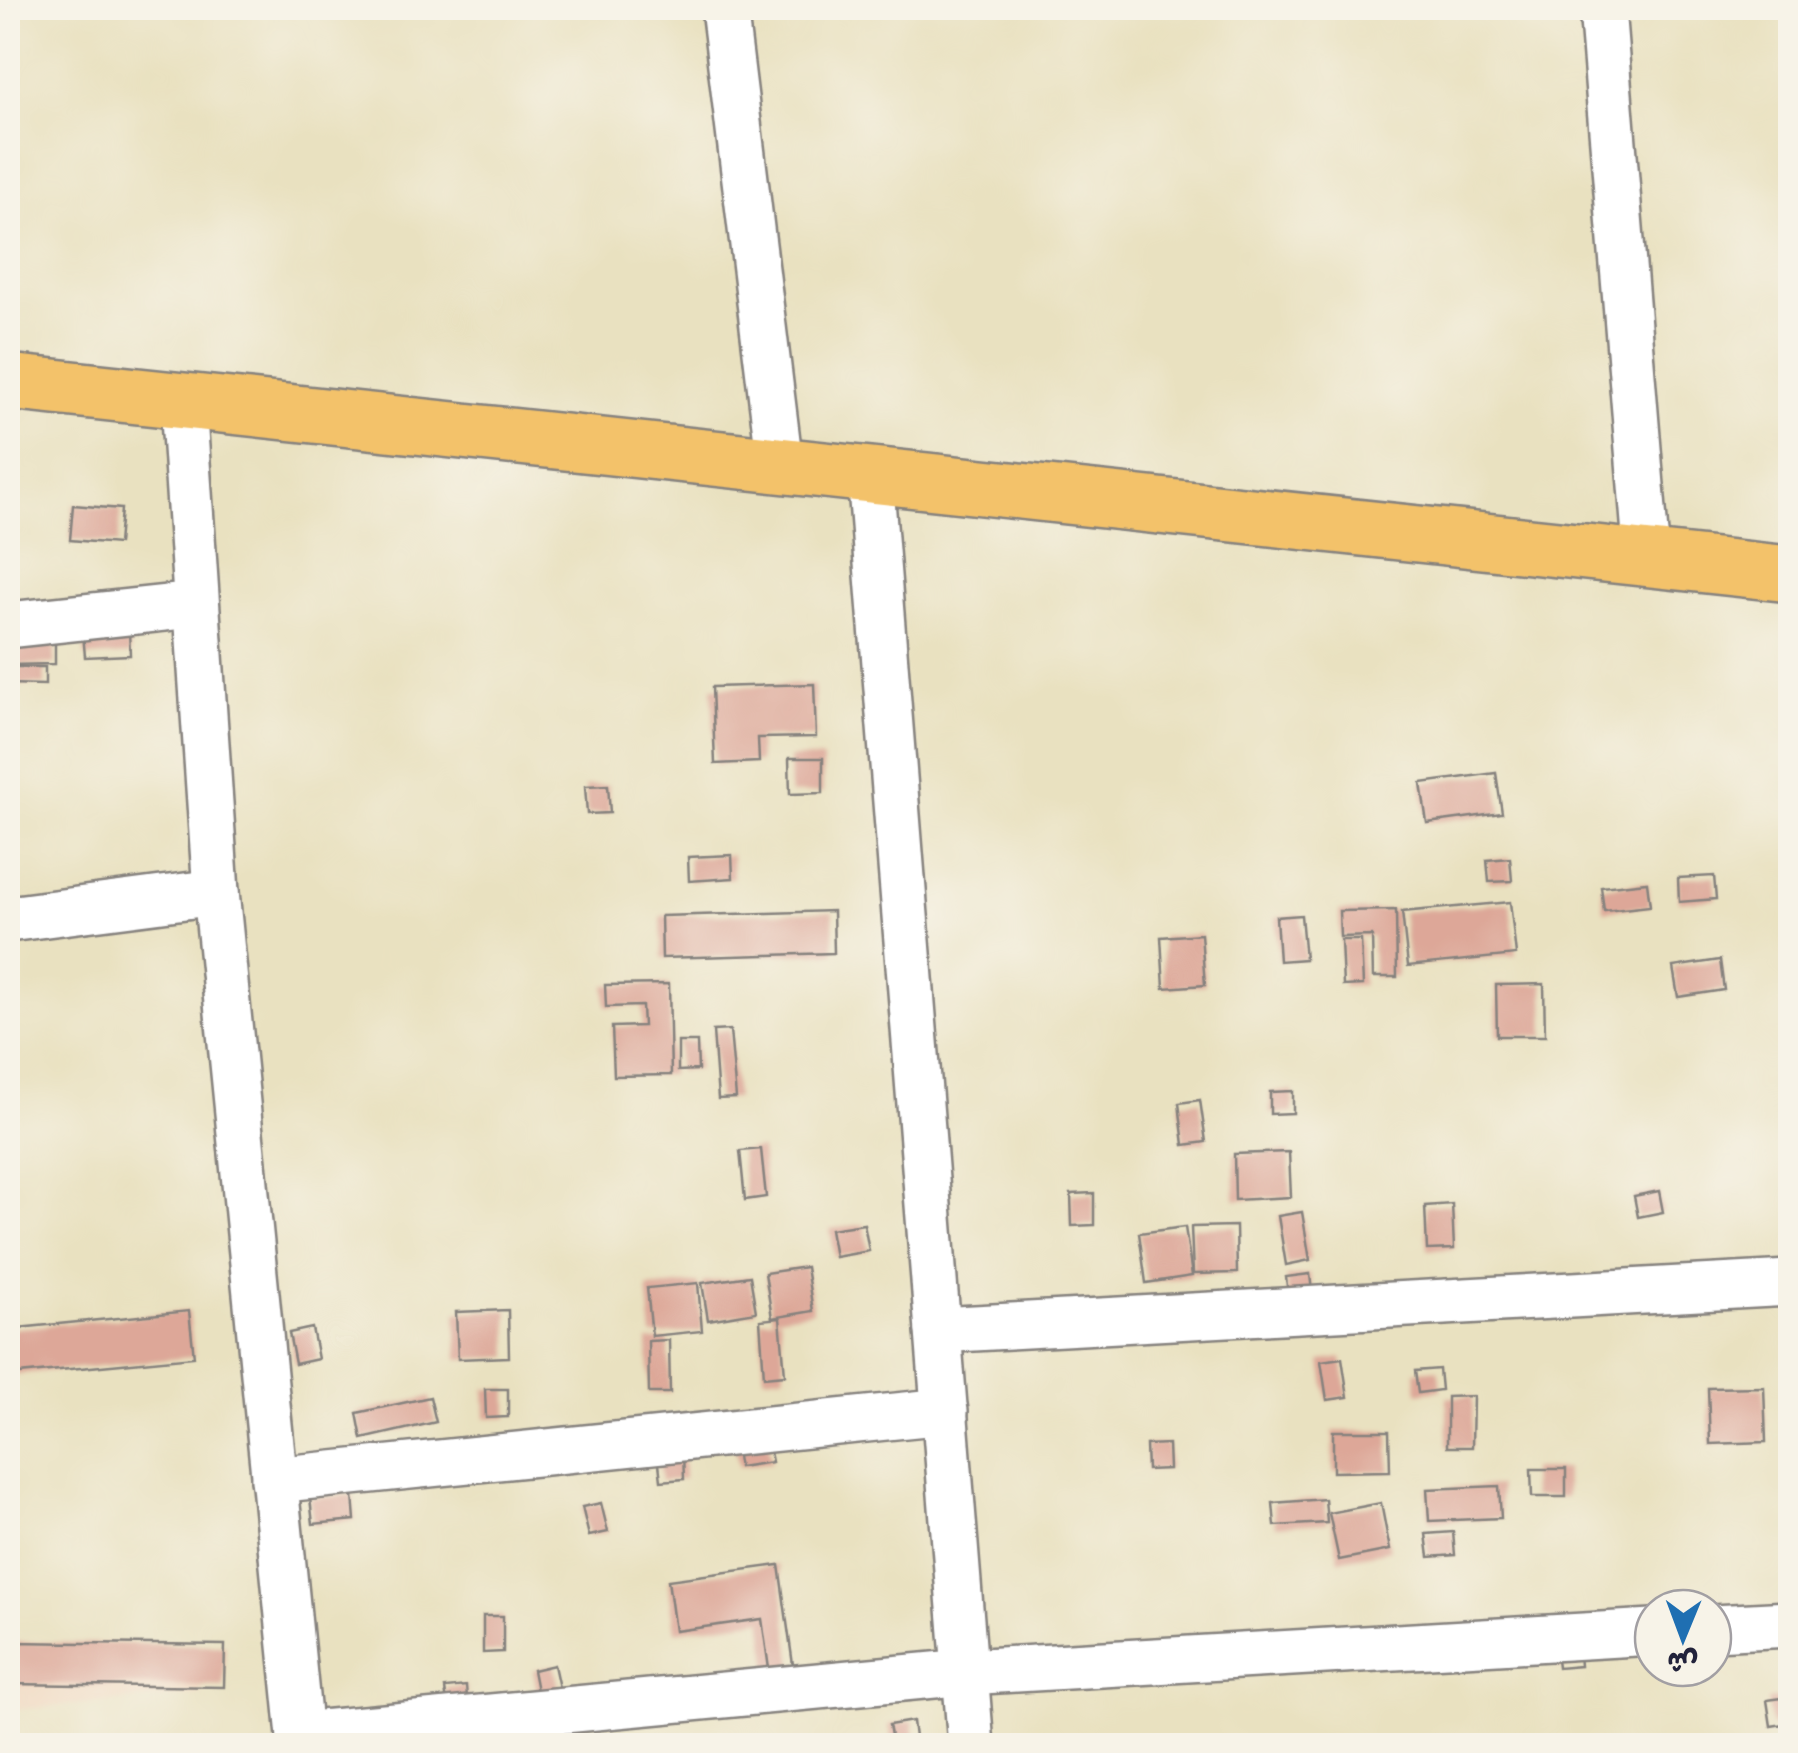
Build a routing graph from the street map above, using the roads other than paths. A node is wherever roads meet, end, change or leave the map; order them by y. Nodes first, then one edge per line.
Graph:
1 (724, 8) edge
2 (1602, 8) edge
3 (8, 382) edge
4 (183, 403) junction
5 (780, 466) junction
6 (870, 475) junction
7 (1648, 559) junction
8 (1790, 574) edge
9 (194, 605) junction
10 (8, 625) edge
11 (216, 892) junction
12 (8, 919) edge
13 (1790, 1284) edge
14 (938, 1330) junction
15 (945, 1410) junction
16 (274, 1480) junction
17 (1790, 1624) edge
18 (1733, 1627) edge
19 (1633, 1633) edge
20 (966, 1672) junction
21 (301, 1740) edge
22 (972, 1746) edge

1 - 5 street
2 - 7 street
3 - 4 main road
4 - 5 main road
4 - 9 street
5 - 6 main road
6 - 7 main road
6 - 14 street
7 - 8 main road
9 - 10 street
9 - 11 street
11 - 12 street
11 - 16 street
13 - 14 street
14 - 15 street
15 - 16 street
15 - 20 street
16 - 21 street
17 - 18 street
19 - 20 street
20 - 21 street
20 - 22 street

